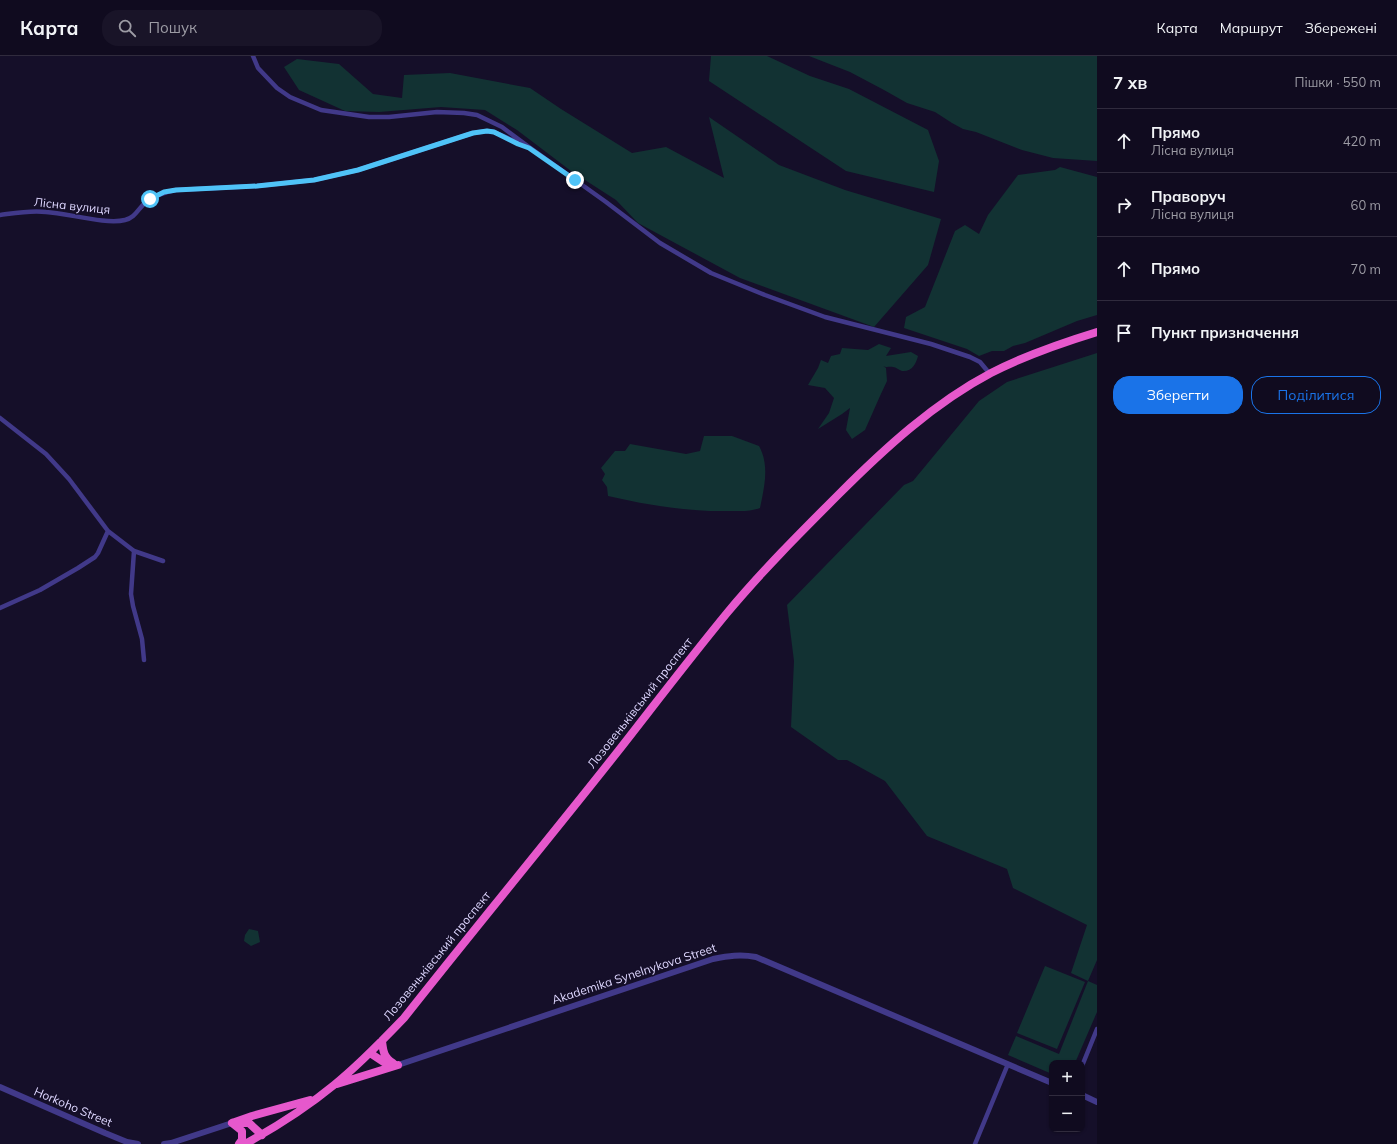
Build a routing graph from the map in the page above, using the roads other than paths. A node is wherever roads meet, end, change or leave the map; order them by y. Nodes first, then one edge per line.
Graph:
1 (253, 56) edge
2 (529, 148) junction
3 (0, 215) edge
4 (1097, 332) edge
5 (990, 374) junction
6 (0, 418) edge
7 (108, 531) junction
8 (134, 550) junction
9 (163, 561) dead end
10 (0, 608) edge
11 (144, 660) dead end
12 (1097, 1029) edge
13 (382, 1041) junction
14 (370, 1052) junction
15 (1084, 1060) edge
16 (1008, 1064) junction
17 (398, 1065) junction
18 (1049, 1082) edge
19 (335, 1085) junction
20 (0, 1087) edge
21 (1084, 1096) edge
22 (318, 1098) junction
23 (1097, 1102) edge
24 (232, 1123) junction
25 (262, 1135) junction
26 (138, 1144) edge
27 (164, 1144) edge
28 (239, 1144) edge
29 (245, 1144) edge
30 (975, 1144) edge

1 - 2 street
2 - 3 street, Лісна вулиця
2 - 5 street
4 - 5 highway, Лозовеньківський проспект
5 - 13 highway, Лозовеньківський проспект
6 - 7 street
7 - 8 street
7 - 10 street
8 - 9 street
8 - 11 street
12 - 15 street
13 - 14 highway, Лозовеньківський проспект
13 - 17 highway
14 - 17 highway
14 - 19 highway, Лозовеньківський проспект
16 - 17 street, Akademika Synelnykova Street
16 - 18 street, Akademika Synelnykova Street
16 - 30 street
17 - 19 highway
19 - 22 highway, Лозовеньківський проспект
20 - 26 street, Horkoho Street
21 - 23 street
22 - 24 highway
22 - 25 highway, Лозовеньківський проспект
24 - 25 highway
24 - 27 street
24 - 28 highway
25 - 29 highway, Лозовеньківський проспект

